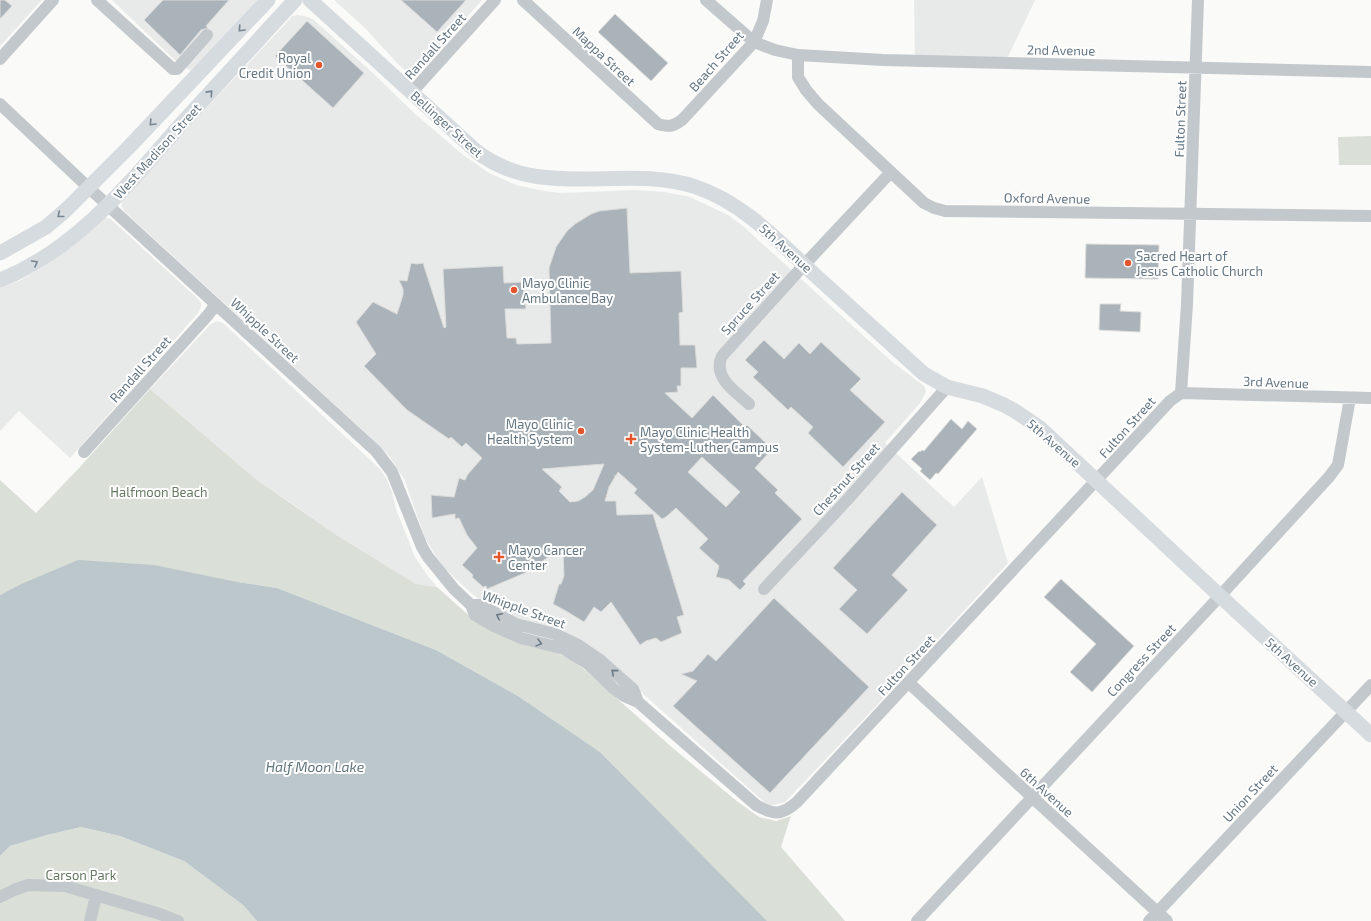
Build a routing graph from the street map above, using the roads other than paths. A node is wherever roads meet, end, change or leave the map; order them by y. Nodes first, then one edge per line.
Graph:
1 (53, 0) edge
2 (98, 0) edge
3 (268, 0) edge
4 (295, 0) edge
5 (310, 0) edge
6 (495, 0) edge
7 (523, 0) edge
8 (706, 0) edge
9 (767, 0) edge
10 (1198, 0) edge
11 (207, 35) dead end
12 (754, 42) junction
13 (798, 55) junction
14 (0, 59) edge
15 (1196, 68) junction
16 (1371, 72) edge
17 (412, 92) junction
18 (0, 104) edge
19 (668, 127) joint
20 (891, 172) junction
21 (639, 178) joint
22 (89, 188) junction
23 (108, 205) junction
24 (1191, 214) junction
25 (1371, 216) edge
26 (0, 253) edge
27 (804, 265) junction
28 (0, 280) edge
29 (216, 304) junction
30 (947, 387) junction
31 (1181, 393) junction
32 (1350, 398) junction
33 (1371, 398) edge
34 (749, 404) dead end
35 (84, 452) dead end
36 (1097, 481) junction
37 (764, 589) dead end
38 (1220, 596) junction
39 (909, 683) junction
40 (1371, 685) edge
41 (1346, 711) junction
42 (1371, 735) edge
43 (1032, 797) junction
44 (772, 813) joint
45 (96, 896) junction
46 (0, 897) edge
47 (1154, 917) edge
48 (90, 921) edge
49 (178, 921) edge
50 (917, 921) edge
51 (1167, 921) edge

1 - 14 street
2 - 11 street
3 -> 22 main road, West Madison Street
23 -> 4 main road, West Madison Street
5 - 17 main road, Bellinger Street
6 - 17 street, Randall Street
7 - 19 street, Mappa Street
8 - 12 street
9 - 12 street, Beach Street
10 - 15 street, Fulton Street
12 - 13 street, 2nd Avenue
12 - 19 street, Beach Street
13 - 15 street, 2nd Avenue
13 - 20 street, Oxford Avenue
15 - 16 street, 2nd Avenue
15 - 24 street, Fulton Street
17 - 21 main road, Bellinger Street
18 - 22 street, Whipple Street
20 - 24 street, Oxford Avenue
20 - 27 street, Spruce Street
21 - 27 main road, 5th Avenue
22 - 23 street, Whipple Street
22 -> 26 main road, West Madison Street
28 -> 23 main road, West Madison Street
23 - 29 street, Whipple Street
24 - 25 street, Oxford Avenue
24 - 31 street, Fulton Street
27 - 30 main road, 5th Avenue
27 - 34 street, Spruce Street
29 - 35 street, Randall Street
29 - 44 street, Whipple Street
30 - 36 main road, 5th Avenue
30 - 37 street, Chestnut Street
31 - 32 street, 3rd Avenue
31 - 36 street, Fulton Street
32 - 33 street, 3rd Avenue
32 - 38 street, Congress Street
36 - 38 main road, 5th Avenue
36 - 39 street, Fulton Street
38 - 41 main road, 5th Avenue
38 - 43 street, Congress Street
39 - 43 street, 6th Avenue
39 - 44 street, Fulton Street
40 - 41 street, Union Street
41 - 42 main road, 5th Avenue
41 - 47 street, Union Street
43 - 47 street, 6th Avenue
43 - 50 street, Congress Street
45 - 46 street
45 - 48 street
45 - 49 street
47 - 51 street, 6th Avenue

